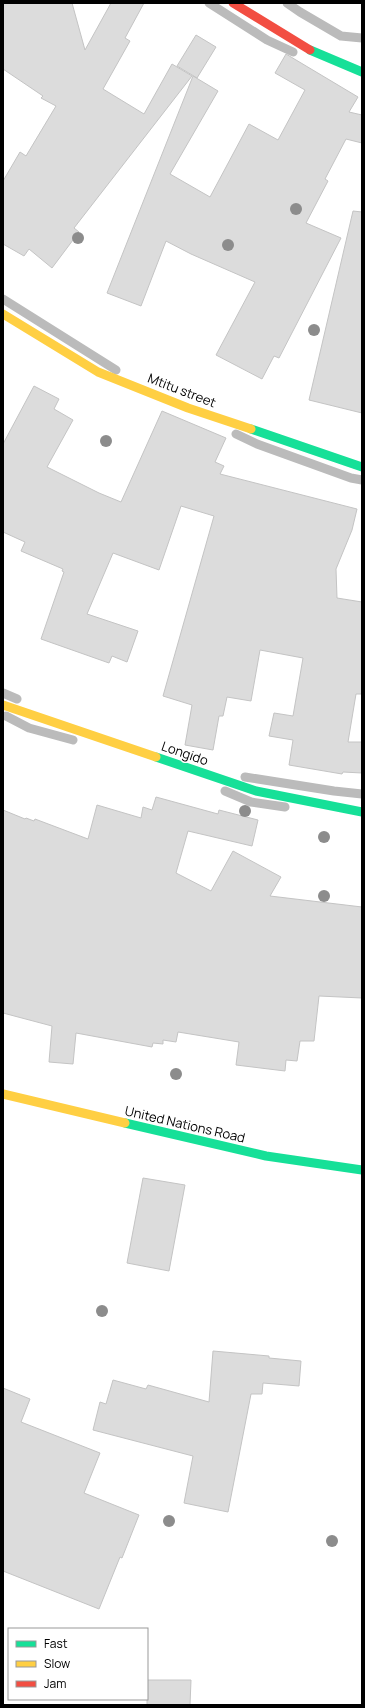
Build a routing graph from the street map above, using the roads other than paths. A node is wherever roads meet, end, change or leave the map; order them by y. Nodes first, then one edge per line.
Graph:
1 (233, 3) edge
2 (362, 72) edge
3 (3, 314) edge
4 (362, 467) edge
5 (3, 705) edge
6 (362, 812) edge
7 (3, 1094) edge
8 (362, 1170) edge

1 - 2 street
3 - 4 street, Mtitu street
5 - 6 street, Longido
7 - 8 street, United Nations Road

